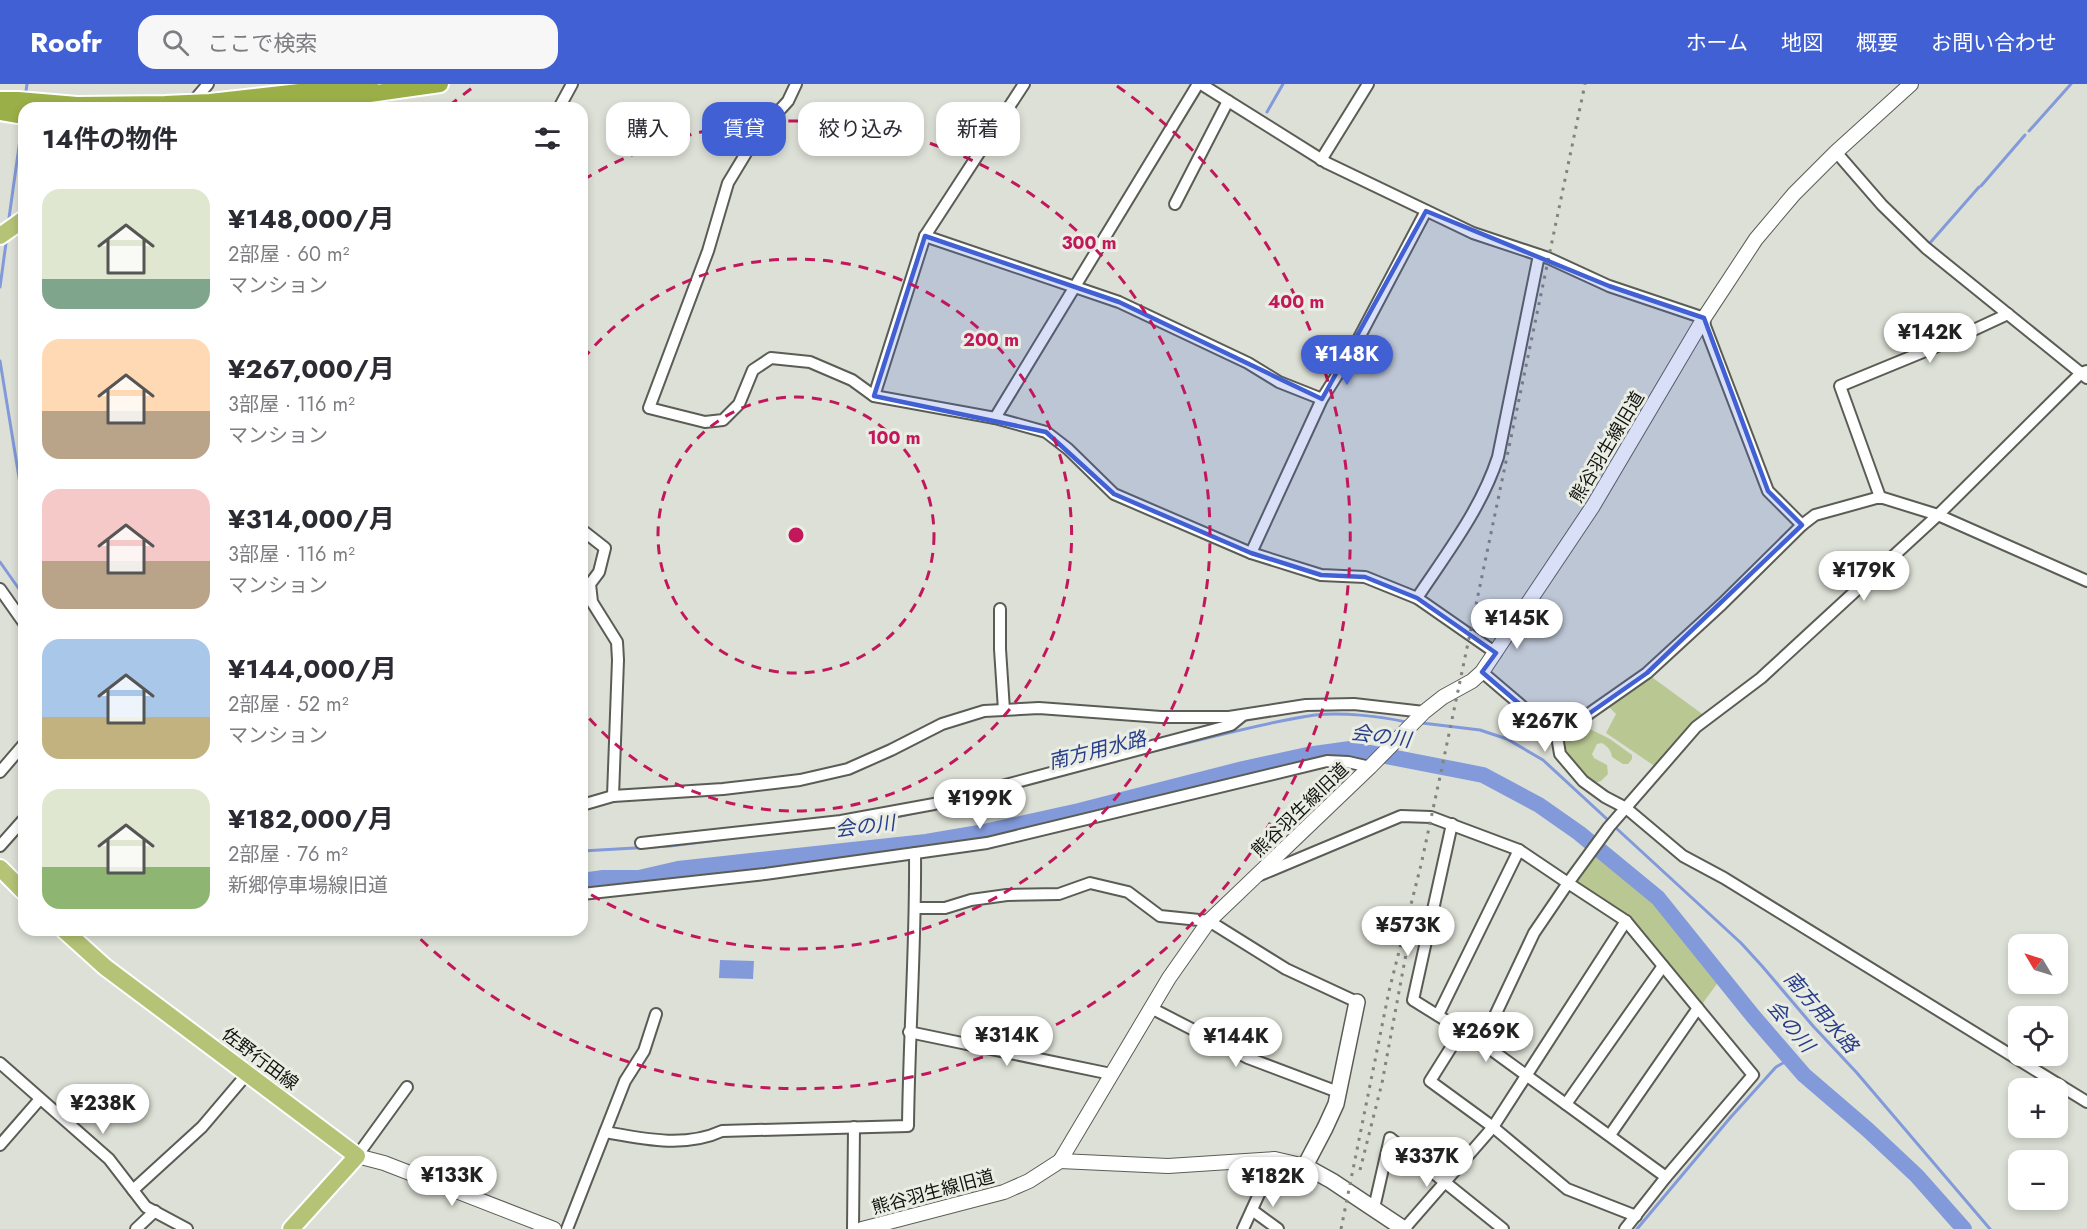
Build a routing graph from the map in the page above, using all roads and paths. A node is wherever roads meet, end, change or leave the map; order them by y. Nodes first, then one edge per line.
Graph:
1 (208, 84) edge
2 (370, 84) edge
3 (440, 84) edge
4 (572, 84) edge
5 (796, 84) edge
6 (1024, 84) edge
7 (1199, 84) edge
8 (1368, 84) edge
9 (1911, 84) edge
10 (0, 100) edge
11 (1228, 101) junction
12 (42, 102) edge
13 (193, 102) edge
14 (216, 102) edge
15 (313, 102) edge
16 (562, 102) edge
17 (0, 112) edge
18 (18, 115) edge
19 (1836, 152) junction
20 (1321, 160) junction
21 (1175, 204) dead end
22 (1426, 211) junction
23 (18, 227) edge
24 (0, 236) edge
25 (925, 236) junction
26 (1539, 255) junction
27 (1074, 286) junction
28 (2008, 314) junction
29 (1704, 318) junction
30 (2085, 374) edge
31 (874, 396) junction
32 (1322, 399) junction
33 (995, 418) junction
34 (1880, 497) junction
35 (1938, 515) junction
36 (1802, 525) junction
37 (588, 535) edge
38 (1251, 553) junction
39 (2087, 581) edge
40 (0, 589) edge
41 (1417, 598) junction
42 (1000, 609) dead end
43 (18, 614) edge
44 (1496, 652) junction
45 (1482, 672) junction
46 (1004, 710) junction
47 (1424, 712) junction
48 (1243, 715) junction
49 (1557, 736) junction
50 (18, 751) edge
51 (1370, 767) junction
52 (0, 772) edge
53 (613, 796) junction
54 (588, 803) edge
55 (1626, 808) junction
56 (1452, 824) junction
57 (18, 826) edge
58 (641, 843) dead end
59 (0, 846) edge
60 (1519, 850) junction
61 (915, 853) junction
62 (0, 868) edge
63 (1256, 877) junction
64 (1568, 883) junction
65 (18, 886) edge
66 (588, 893) edge
67 (915, 908) junction
68 (1209, 921) junction
69 (1626, 921) junction
70 (71, 936) edge
71 (1663, 966) junction
72 (1357, 1002) joint
73 (1151, 1008) junction
74 (1698, 1008) junction
75 (656, 1014) dead end
76 (1438, 1015) junction
77 (1461, 1030) junction
78 (909, 1032) junction
79 (1482, 1043) junction
80 (0, 1063) edge
81 (247, 1074) junction
82 (1111, 1074) junction
83 (1527, 1075) junction
84 (407, 1087) dead end
85 (1338, 1092) junction
86 (40, 1099) junction
87 (2087, 1102) edge
88 (1566, 1104) junction
89 (854, 1127) junction
90 (1493, 1127) junction
91 (605, 1132) junction
92 (1610, 1135) junction
93 (0, 1145) edge
94 (357, 1156) junction
95 (1275, 1159) junction
96 (1060, 1161) junction
97 (1305, 1166) junction
98 (1666, 1177) junction
99 (1443, 1183) junction
100 (133, 1190) junction
101 (1374, 1208) junction
102 (1252, 1210) junction
103 (155, 1212) junction
104 (1636, 1216) junction
105 (136, 1229) edge
106 (187, 1229) edge
107 (291, 1229) edge
108 (554, 1229) edge
109 (567, 1229) edge
110 (853, 1229) edge
111 (862, 1229) edge
112 (1243, 1229) edge
113 (1278, 1229) edge
114 (1404, 1229) edge
115 (1503, 1229) edge
116 (1625, 1229) edge

1 - 13 street
2 - 14 highway
3 - 15 highway
4 - 16 street
5 - 31 street
6 - 25 street
7 - 11 street
7 - 27 street
8 - 20 street
9 - 19 street, 熊谷羽生線旧道
10 - 12 highway
11 - 20 street
11 - 21 street
17 - 18 highway
19 - 28 street
19 - 29 street, 熊谷羽生線旧道
20 - 22 street
22 - 26 street
22 - 32 street
23 - 24 main road
25 - 27 street
25 - 31 street
26 - 29 street
26 - 41 street
27 - 32 street
27 - 33 street
28 - 30 street
28 - 34 street
29 - 36 street
29 - 44 street, 熊谷羽生線旧道
30 - 35 street
31 - 33 street
32 - 38 street
33 - 38 street
34 - 35 street
34 - 36 street
35 - 39 street
35 - 55 street
36 - 49 street
37 - 53 street
38 - 41 street
40 - 43 street
41 - 44 street
42 - 46 street
44 - 45 street, 熊谷羽生線旧道
45 - 47 street, 熊谷羽生線旧道
45 - 49 street
46 - 48 street
46 - 53 street
47 - 48 street
47 - 51 street, 熊谷羽生線旧道
48 - 58 street
49 - 55 street
50 - 52 street
51 - 61 street
51 - 63 street, 熊谷羽生線旧道
53 - 54 street
55 - 64 street
55 - 87 street
56 - 60 street
56 - 63 street
56 - 76 street
57 - 59 street
60 - 64 street
60 - 76 street
61 - 66 street
61 - 67 street
62 - 65 main road
63 - 68 street, 熊谷羽生線旧道
64 - 69 street
64 - 79 street
67 - 68 street
67 - 78 street
68 - 72 street
68 - 73 street, 熊谷羽生線旧道
69 - 71 street
69 - 83 street
70 - 81 main road, 佐野行田線
71 - 74 street
71 - 88 street
72 - 85 main road
73 - 82 street, 熊谷羽生線旧道
73 - 85 street
74 - 92 street
74 - 98 street
75 - 91 street
76 - 77 street
77 - 79 street
77 - 90 street
78 - 82 street
78 - 89 street
79 - 83 street
80 - 86 street
81 - 94 main road, 佐野行田線
81 - 100 street
82 - 96 street, 熊谷羽生線旧道
83 - 88 street
83 - 90 street
84 - 94 street
85 - 97 main road
86 - 93 street
86 - 100 street
88 - 92 street
89 - 91 street
89 - 110 street
90 - 99 street
90 - 104 street
91 - 109 street
92 - 98 street
94 - 107 main road
94 - 108 street
95 - 96 street
95 - 97 street
95 - 102 street
96 - 111 street, 熊谷羽生線旧道
97 - 101 main road
98 - 104 street
99 - 101 street
99 - 114 street
99 - 115 street
100 - 103 street
101 - 114 main road
102 - 112 street
102 - 113 street
103 - 105 street
103 - 106 street
104 - 116 street

